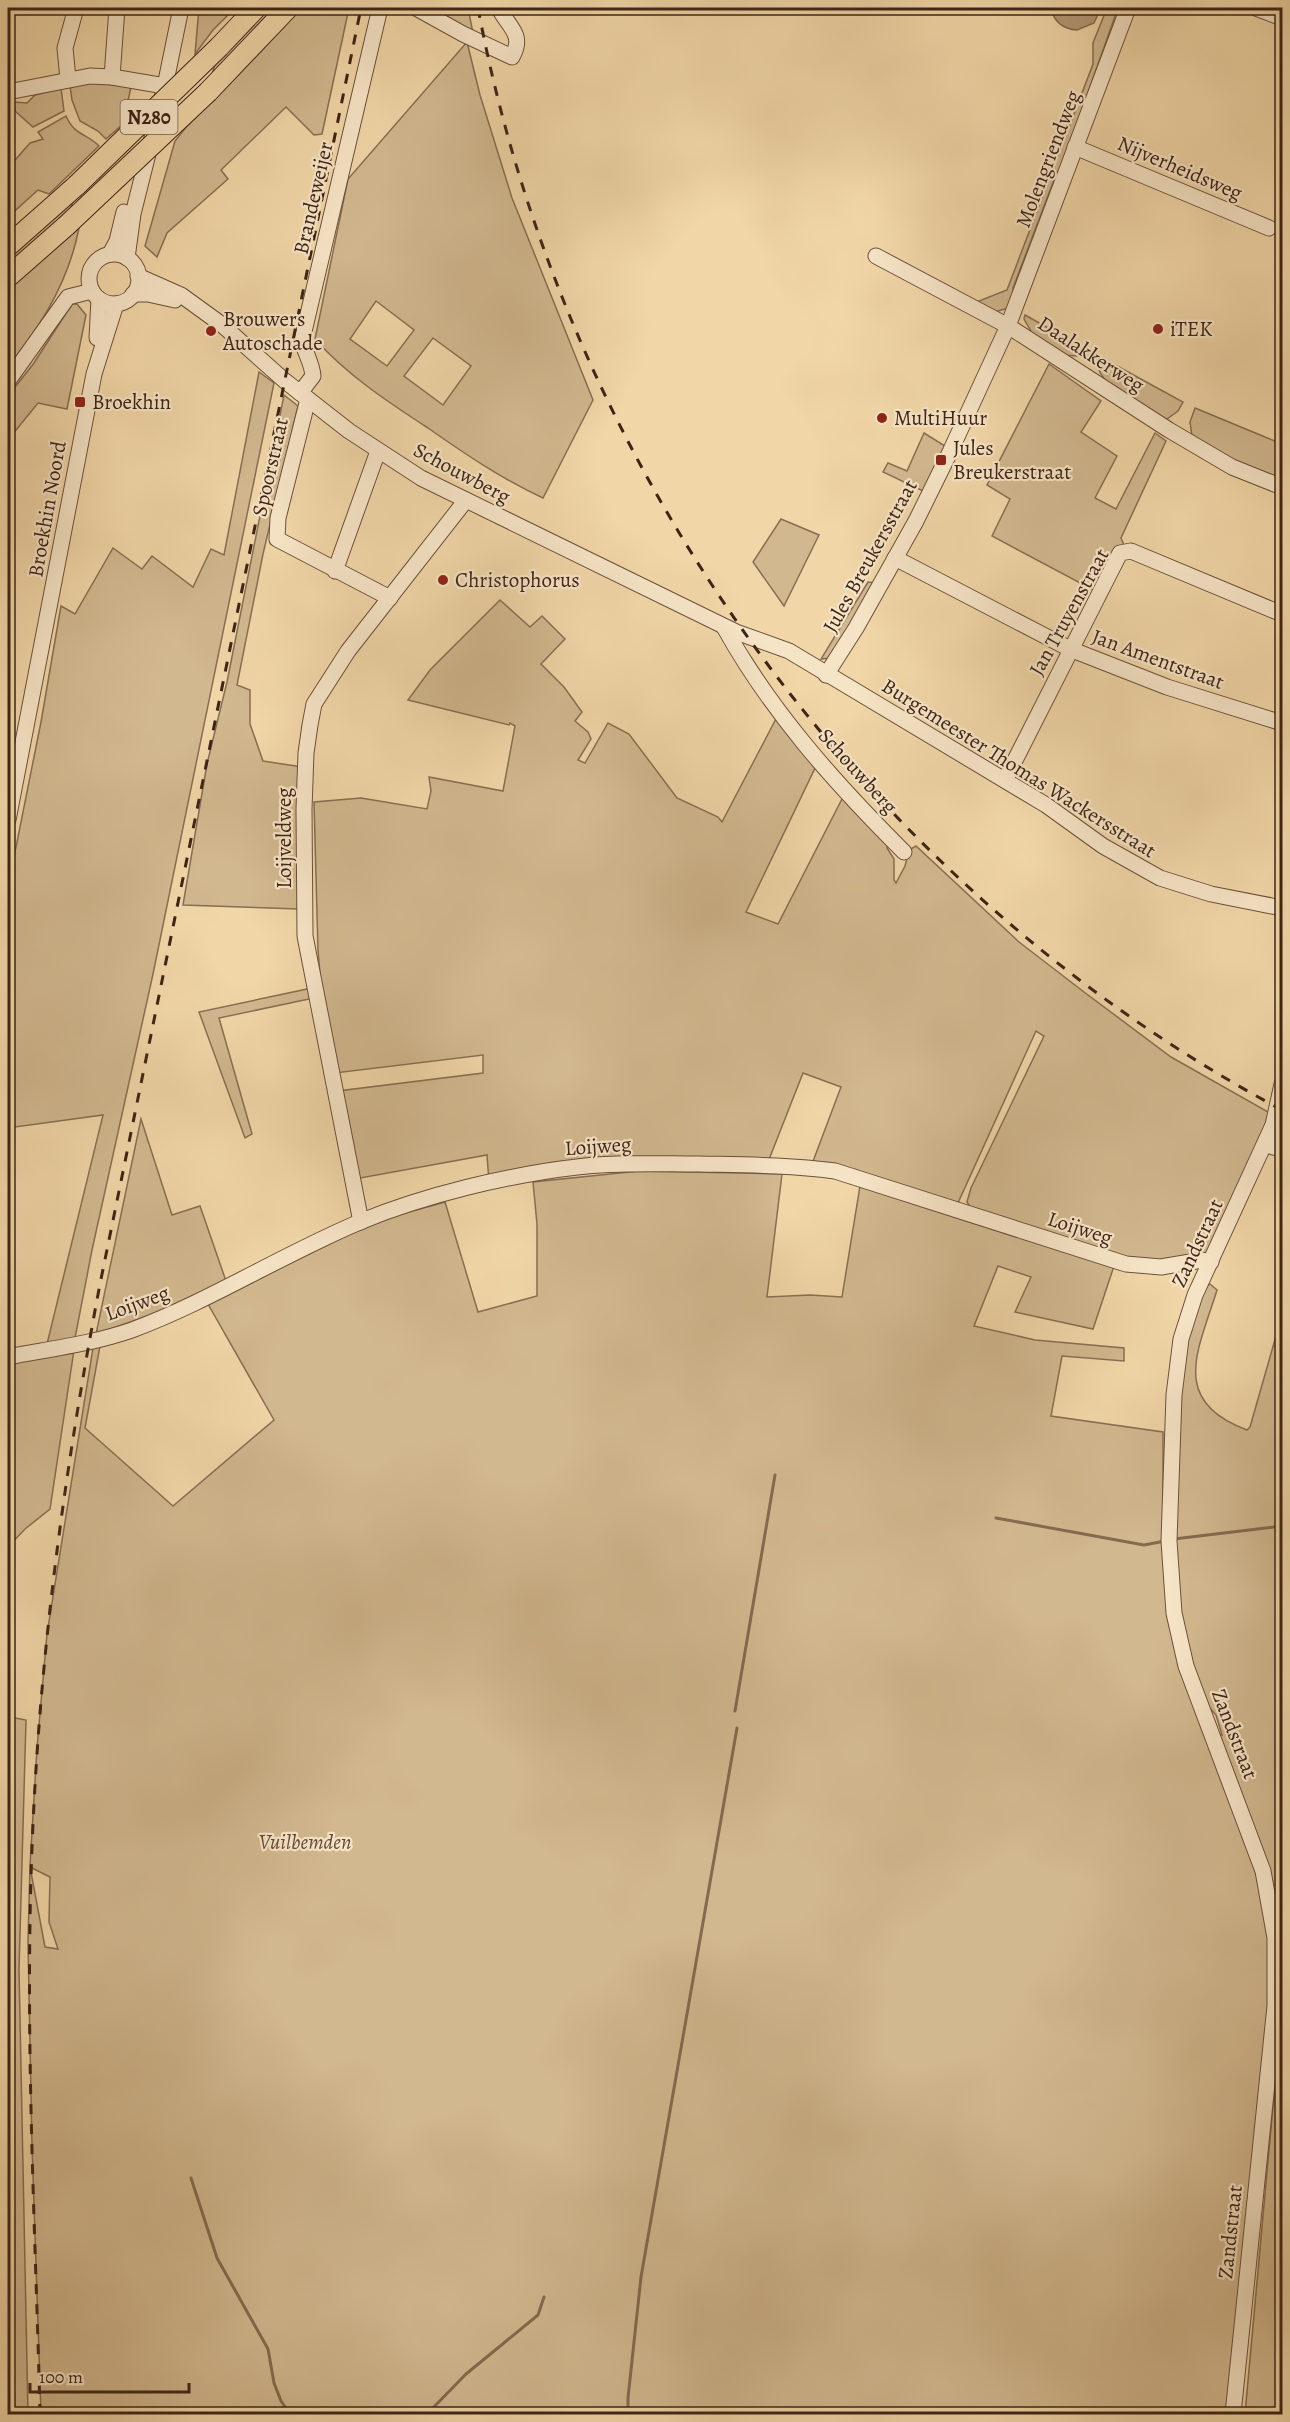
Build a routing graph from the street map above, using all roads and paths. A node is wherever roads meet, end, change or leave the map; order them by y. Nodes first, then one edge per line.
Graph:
1 (76, 8) edge
2 (117, 8) edge
3 (172, 8) edge
4 (181, 8) edge
5 (256, 8) edge
6 (288, 8) edge
7 (381, 8) edge
8 (416, 8) edge
9 (500, 8) edge
10 (1128, 8) edge
11 (1256, 8) edge
12 (1282, 18) edge
13 (112, 77) junction
14 (68, 80) junction
15 (161, 85) junction
16 (8, 92) edge
17 (1075, 147) junction
18 (1269, 228) dead end
19 (8, 246) edge
20 (111, 254) junction
21 (876, 256) dead end
22 (127, 258) junction
23 (89, 273) junction
24 (138, 276) junction
25 (8, 278) edge
26 (133, 294) junction
27 (95, 295) junction
28 (117, 303) junction
29 (55, 315) junction
30 (208, 315) junction
31 (1008, 326) junction
32 (94, 374) junction
33 (8, 381) edge
34 (304, 396) junction
35 (378, 451) junction
36 (1282, 487) edge
37 (466, 500) junction
38 (895, 558) junction
39 (335, 571) junction
40 (390, 598) junction
41 (1282, 614) edge
42 (724, 627) junction
43 (746, 635) joint
44 (1070, 649) junction
45 (826, 675) junction
46 (1282, 723) edge
47 (1005, 780) junction
48 (10, 792) edge
49 (8, 820) edge
50 (904, 852) dead end
51 (1282, 908) edge
52 (1282, 1084) edge
53 (1265, 1145) junction
54 (1282, 1149) edge
55 (361, 1222) junction
56 (1210, 1262) junction
57 (8, 1357) edge
58 (1233, 2415) edge

1 - 14 street
2 - 13 street
3 - 15 street
4 - 15 street
5 - 19 main road, N280, bridge
6 - 25 main road, N280, bridge
7 - 34 street, Brandeweijer
8 - 9 street
10 - 17 street, Molengriendweg
11 - 12 street
13 - 14 street
13 - 15 street
14 - 16 street
15 - 20 street
15 - 22 street
17 - 18 street, Nijverheidsweg
17 - 31 street, Molengriendweg
20 - 22 street
20 - 23 street
21 - 31 street, Daalakkerweg
22 - 24 street
23 - 27 street
23 - 29 street
24 - 26 street
24 - 30 street, Schouwberg
26 - 28 street
26 - 30 street, Schouwberg
27 - 28 street
27 - 29 street
27 - 32 street, Broekhin Noord
28 - 32 street, Broekhin Noord
29 - 33 street
30 - 34 street, Schouwberg
31 - 36 street, Daalakkerweg
31 - 38 street, Jules Breukersstraat
32 - 48 street, Broekhin Noord
34 - 35 street, Schouwberg
34 - 39 street, Spoorstraat
35 - 37 street, Schouwberg
35 - 39 street
37 - 40 street, Loijveldweg
37 - 42 street, Schouwberg
38 - 44 street, Jan Amentstraat
38 - 45 street, Jules Breukersstraat
39 - 40 street
40 - 55 street, Loijveldweg
41 - 44 street, Jan Truyenstraat
42 - 43 street, Schouwberg
42 - 50 street, Schouwberg
43 - 45 street, Burgemeester Thomas Wackersstraat
44 - 46 street, Jan Amentstraat
44 - 47 street, Jan Truyenstraat
45 - 47 street, Burgemeester Thomas Wackersstraat
47 - 51 street, Burgemeester Thomas Wackersstraat
48 - 49 street, Broekhin Noord
52 - 53 street, Zandstraat
53 - 54 street
53 - 56 street, Zandstraat
55 - 56 street, Loijweg
55 - 57 street, Loijweg
56 - 58 street, Zandstraat

